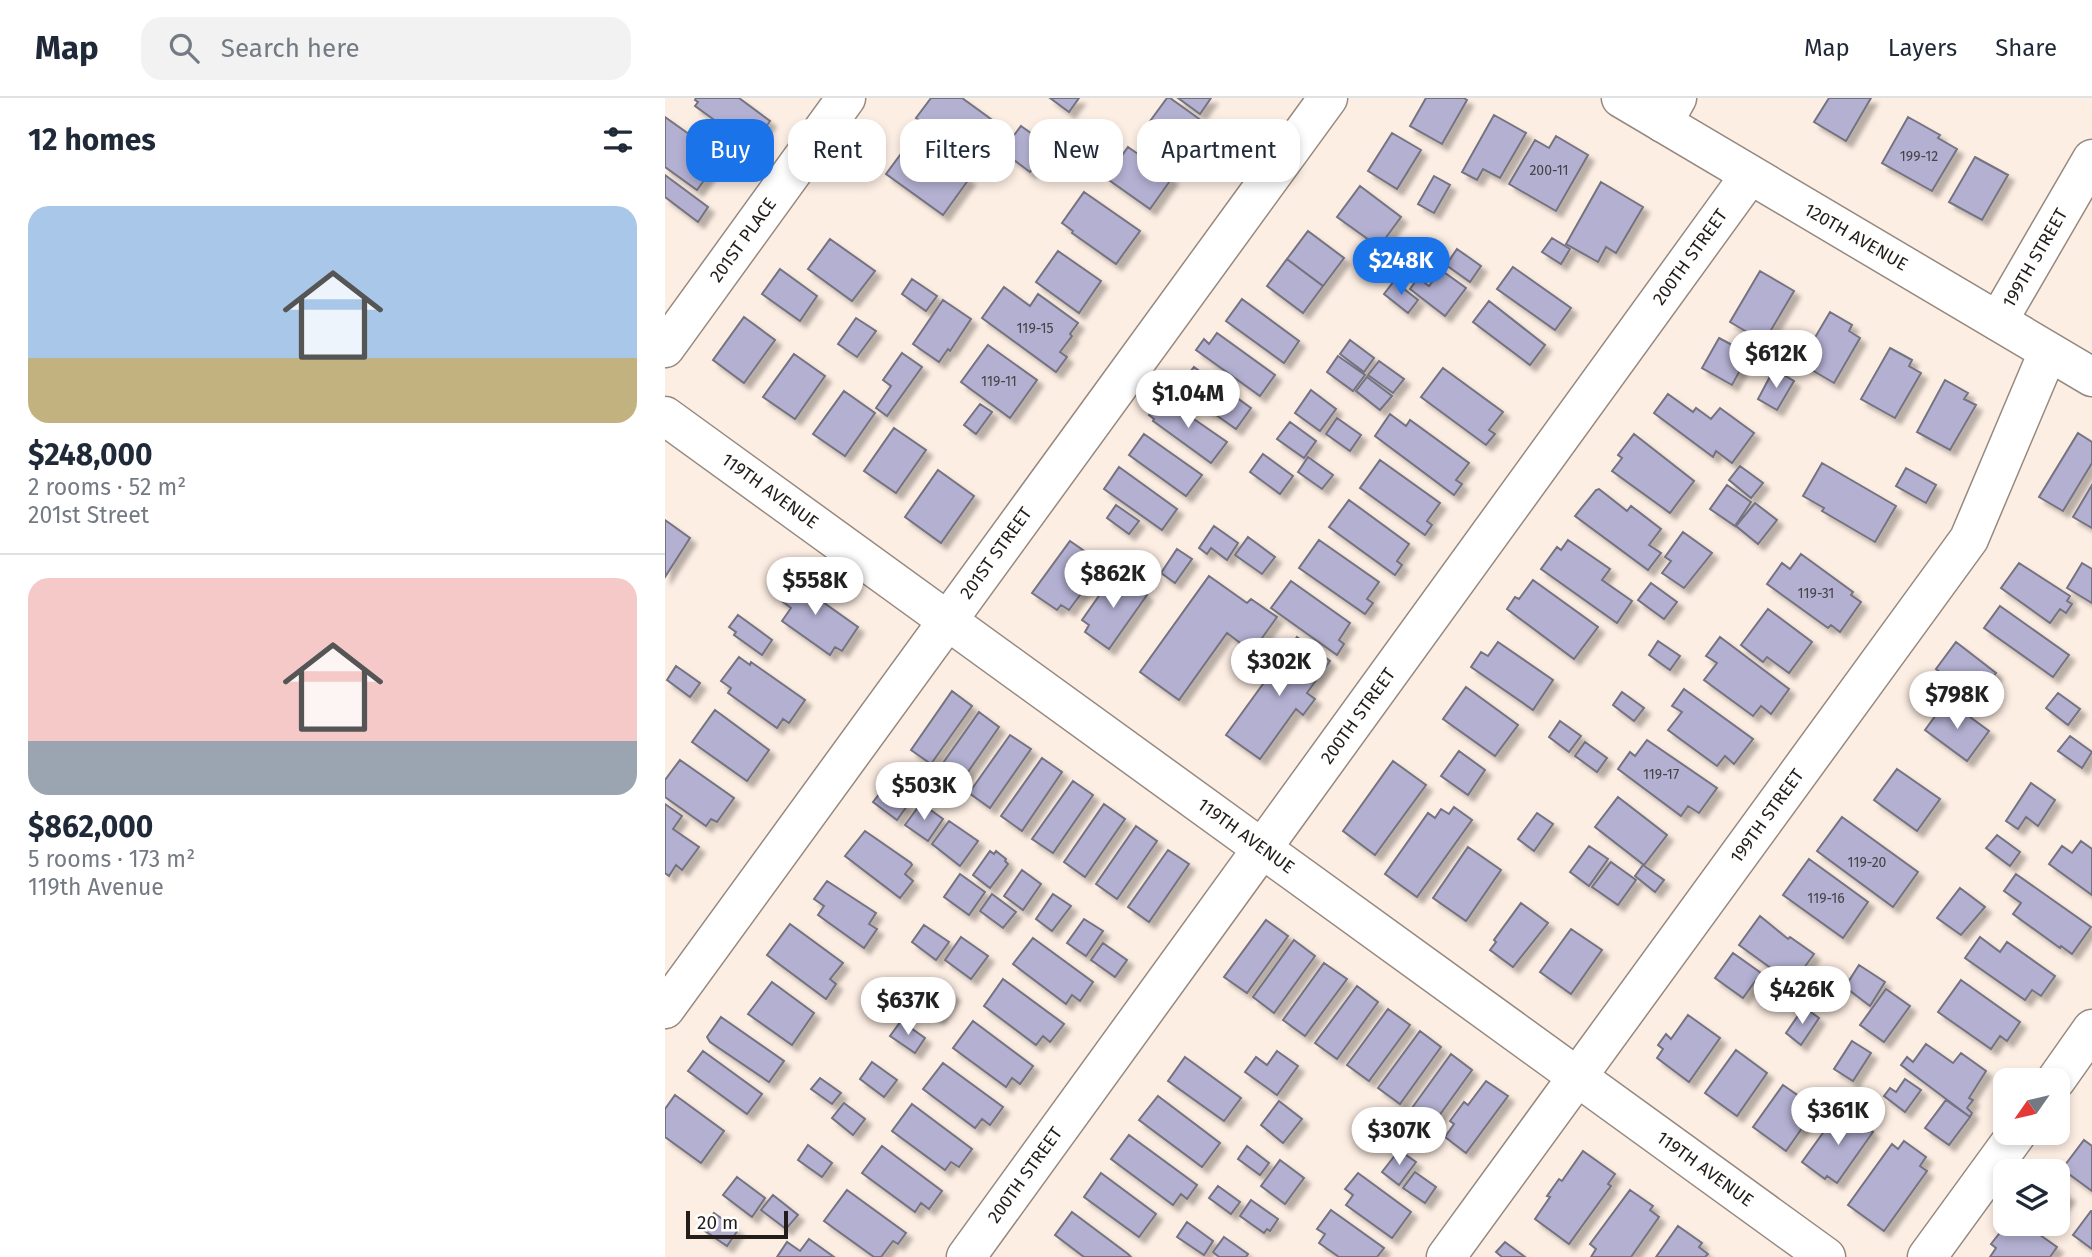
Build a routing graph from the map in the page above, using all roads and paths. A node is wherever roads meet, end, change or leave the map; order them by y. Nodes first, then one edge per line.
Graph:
1 (846, 98) edge
2 (1328, 98) edge
3 (1621, 98) edge
4 (1670, 110) edge
5 (2092, 159) edge
6 (1750, 175) junction
7 (1999, 321) junction
8 (665, 348) edge
9 (2048, 352) junction
10 (2092, 377) edge
11 (665, 416) edge
12 (948, 619) junction
13 (1263, 848) junction
14 (665, 1009) edge
15 (2092, 1029) edge
16 (2064, 1068) edge
17 (1578, 1076) junction
18 (2009, 1145) edge
19 (966, 1257) edge
20 (1446, 1257) edge
21 (1826, 1257) edge
22 (1927, 1257) edge

1 - 8 street, 201ST PLACE
2 - 12 street, 201ST STREET
3 - 4 street, 120TH AVENUE
4 - 6 street, 120TH AVENUE
5 - 7 street, 199TH STREET
6 - 7 street, 120TH AVENUE
6 - 13 street, 200TH STREET
7 - 9 street, 120TH AVENUE
9 - 10 street, 120TH AVENUE
9 - 17 street, 199TH STREET
11 - 12 street, 119TH AVENUE
12 - 13 street, 119TH AVENUE
12 - 14 street, 201ST STREET
13 - 17 street, 119TH AVENUE
13 - 19 street, 200TH STREET
15 - 16 street
17 - 20 street, 199TH STREET
17 - 21 street, 119TH AVENUE
18 - 22 street

